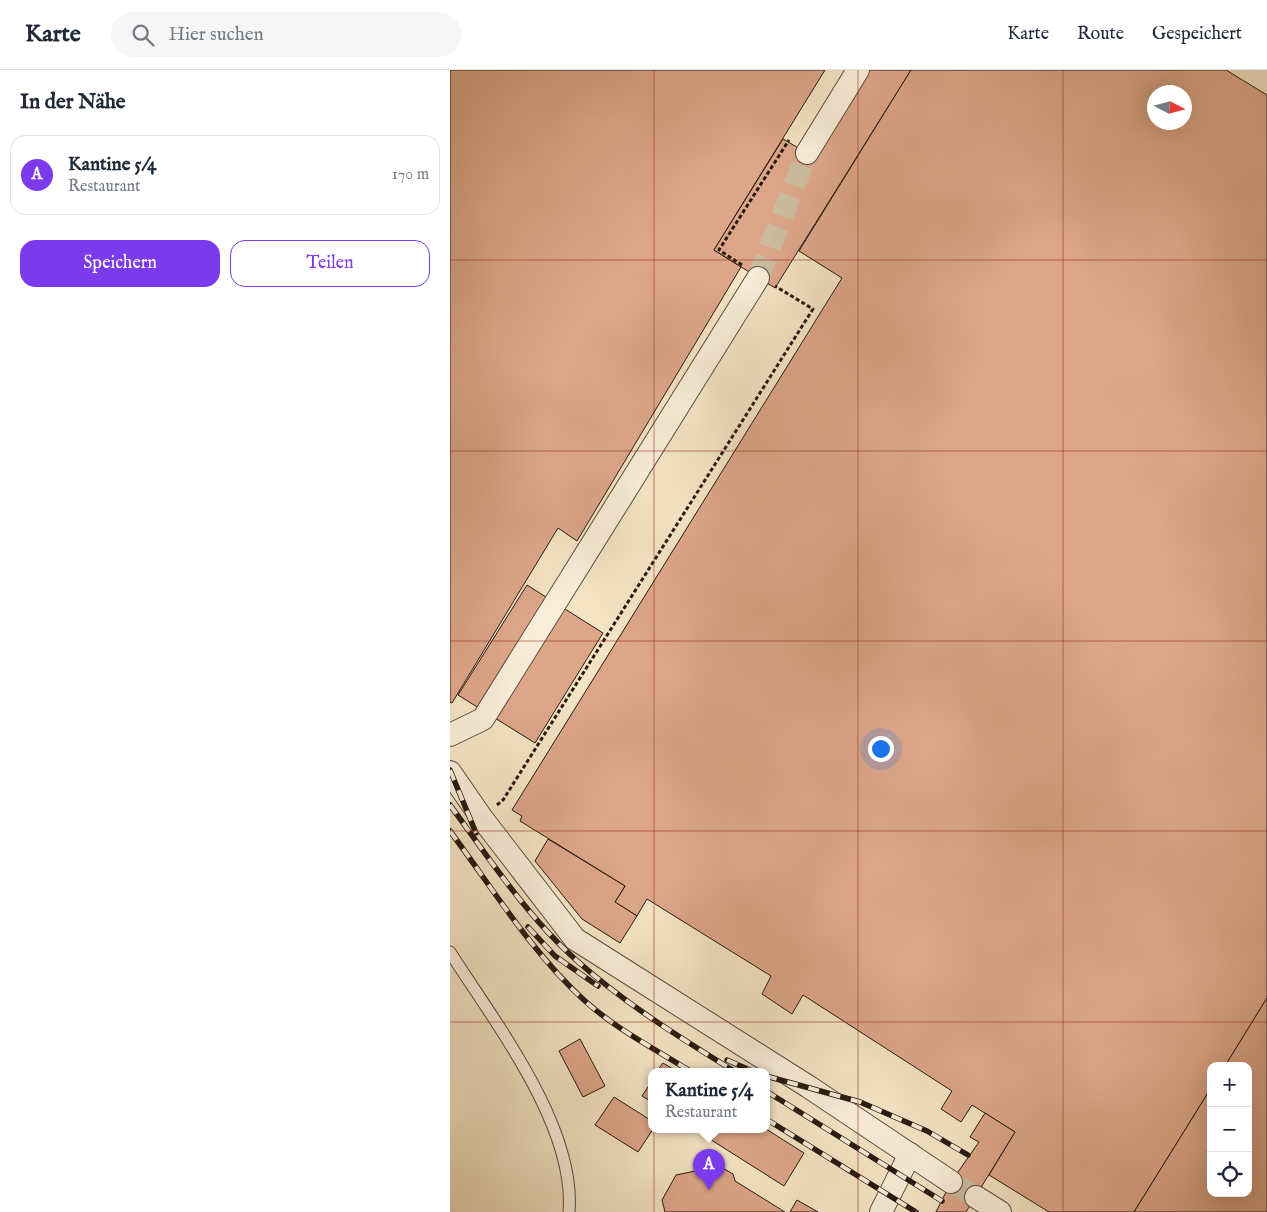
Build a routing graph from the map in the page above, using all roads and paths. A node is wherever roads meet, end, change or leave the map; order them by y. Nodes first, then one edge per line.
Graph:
1 (858, 70) edge
2 (792, 135) dead end
3 (807, 153) tunnel mouth
4 (757, 275) junction
5 (450, 735) edge
6 (450, 772) edge
7 (481, 817) junction
8 (450, 952) edge
9 (910, 1154) junction
10 (952, 1182) tunnel mouth
11 (976, 1197) tunnel mouth
12 (569, 1212) edge
13 (881, 1212) edge
14 (1000, 1212) edge

1 - 3 street
2 - 4 path
4 - 5 street
4 - 7 path
6 - 7 street
7 - 9 street
8 - 12 lane
9 - 10 street
9 - 13 street
11 - 14 street

